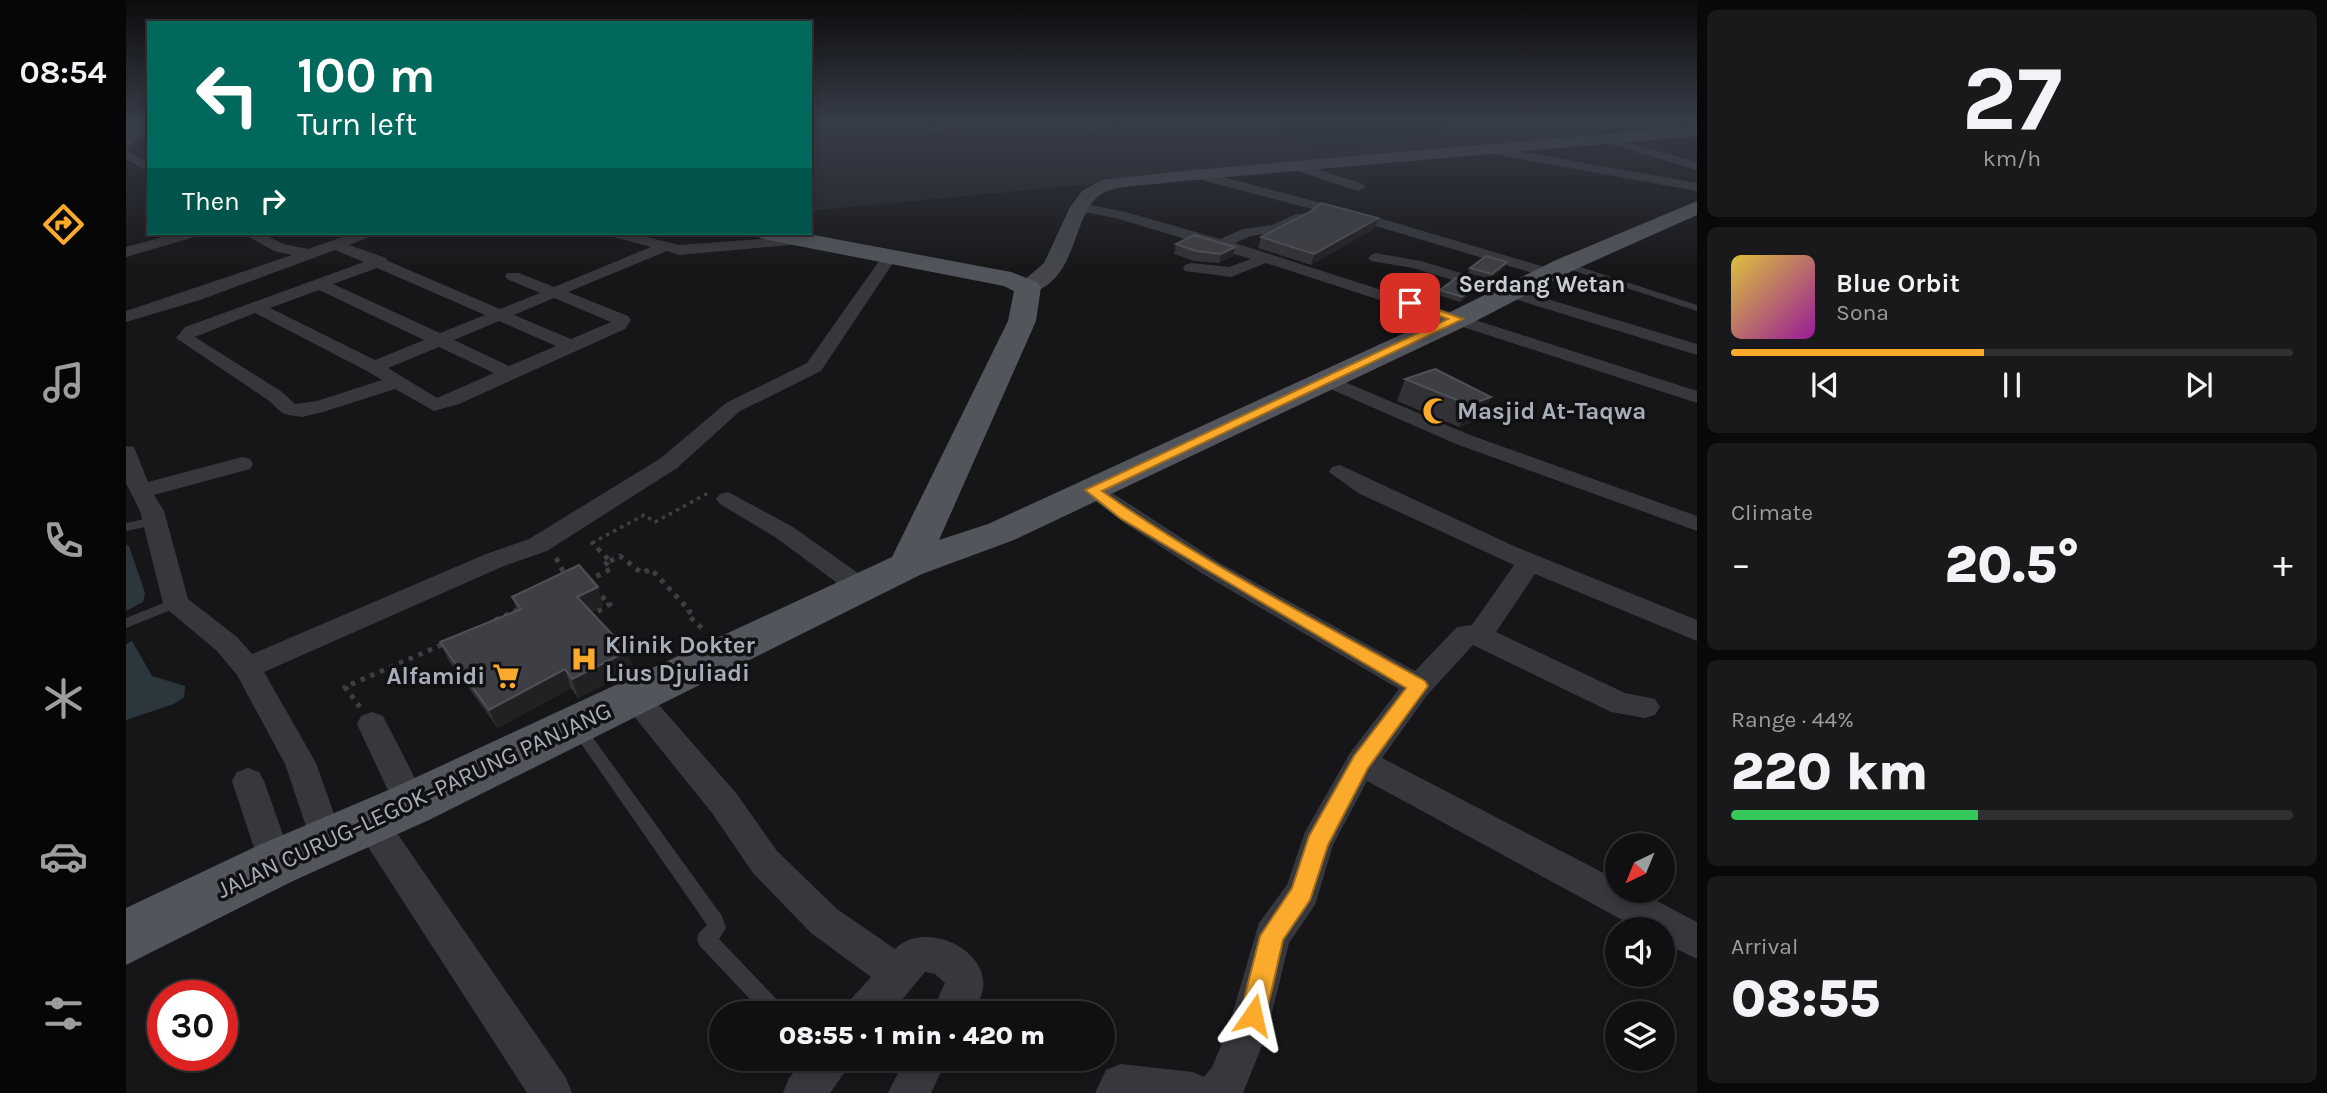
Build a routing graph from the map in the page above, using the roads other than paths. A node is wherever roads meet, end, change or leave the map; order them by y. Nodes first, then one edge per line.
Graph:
1 (1242, 171) edge
2 (1310, 171) edge
3 (1608, 171) edge
4 (1199, 175) junction
5 (1358, 187) dead end
6 (1697, 187) edge
7 (1080, 207) junction
8 (1697, 207) edge
9 (1301, 217) edge
10 (186, 235) edge
11 (253, 235) edge
12 (361, 235) edge
13 (622, 235) edge
14 (785, 236) edge
15 (335, 244) junction
16 (1221, 244) junction
17 (664, 247) junction
18 (126, 252) edge
19 (308, 254) junction
20 (889, 257) junction
21 (1266, 258) junction
22 (1376, 258) dead end
23 (381, 261) junction
24 (1191, 268) dead end
25 (1557, 269) junction
26 (513, 275) dead end
27 (318, 284) junction
28 (1028, 287) junction
29 (556, 291) junction
30 (1511, 293) junction
31 (256, 307) junction
32 (1697, 309) edge
33 (500, 315) junction
34 (126, 317) edge
35 (1458, 319) junction
36 (440, 339) junction
37 (571, 346) junction
38 (1697, 349) edge
39 (374, 367) junction
40 (509, 373) junction
41 (1326, 380) junction
42 (397, 382) junction
43 (1697, 397) edge
44 (127, 458) edge
45 (242, 464) dead end
46 (1340, 472) dead end
47 (139, 488) junction
48 (1092, 490) junction
49 (729, 499) road end
50 (155, 521) junction
51 (1697, 524) edge
52 (126, 527) edge
53 (1529, 562) junction
54 (908, 565) junction
55 (851, 592) junction
56 (176, 603) junction
57 (126, 623) edge
58 (1697, 631) edge
59 (1479, 636) junction
60 (247, 668) junction
61 (1418, 686) junction
62 (635, 696) junction
63 (1646, 707) dead end
64 (372, 724) road end
65 (576, 725) junction
66 (1361, 762) junction
67 (248, 781) dead end
68 (411, 804) junction
69 (371, 823) junction
70 (327, 842) junction
71 (276, 863) junction
72 (126, 937) edge
73 (1697, 941) edge
74 (895, 976) junction
75 (765, 1001) edge
76 (875, 1001) edge
77 (957, 1001) edge
78 (921, 1071) edge
79 (1221, 1090) edge
80 (551, 1093) edge
81 (909, 1093) edge
82 (1116, 1093) edge

1 - 4 street
2 - 5 street
3 - 6 street
4 - 7 street
4 - 25 street
7 - 16 street
7 - 28 street
8 - 25 main road, JALAN CURUG–LEGOK–PARUNG PANJANG
9 - 16 street
10 - 18 street
11 - 19 street
12 - 15 street
13 - 17 street
14 - 17 street
14 - 20 main road
15 - 19 street
15 - 23 street
16 - 21 street
17 - 29 street
19 - 34 street
20 - 28 main road
20 - 60 street
21 - 24 street
21 - 35 street
22 - 30 street
23 - 27 street
23 - 33 street
25 - 30 main road, JALAN CURUG–LEGOK–PARUNG PANJANG
25 - 32 lane
26 - 29 street
27 - 31 street
27 - 36 street
28 - 54 main road
29 - 33 street
29 - 37 street
30 - 35 main road, JALAN CURUG–LEGOK–PARUNG PANJANG
30 - 38 street
31 - 39 street
31 - 42 street
33 - 36 street
33 - 37 street
35 - 41 main road, JALAN CURUG–LEGOK–PARUNG PANJANG
35 - 43 street
36 - 39 street
36 - 40 street
37 - 40 street
39 - 42 street
40 - 42 street
41 - 48 main road, JALAN CURUG–LEGOK–PARUNG PANJANG
41 - 51 street
44 - 47 street
45 - 47 street
46 - 53 street
47 - 50 street
48 - 54 main road, JALAN CURUG–LEGOK–PARUNG PANJANG
48 - 61 street
49 - 55 street
50 - 52 lane
50 - 56 street
53 - 58 street
53 - 59 street
54 - 55 main road, JALAN CURUG–LEGOK–PARUNG PANJANG
55 - 62 main road, JALAN CURUG–LEGOK–PARUNG PANJANG
56 - 57 lane
56 - 60 street
59 - 61 street
59 - 63 street
60 - 70 street
61 - 66 street
62 - 65 main road, JALAN CURUG–LEGOK–PARUNG PANJANG
62 - 74 street
64 - 68 street
65 - 68 main road, JALAN CURUG–LEGOK–PARUNG PANJANG
65 - 75 lane
66 - 73 street
66 - 79 street
67 - 71 street
68 - 69 main road, JALAN CURUG–LEGOK–PARUNG PANJANG
69 - 70 main road, JALAN CURUG–LEGOK–PARUNG PANJANG
69 - 80 street
70 - 71 main road, JALAN CURUG–LEGOK–PARUNG PANJANG
71 - 72 main road, JALAN CURUG–LEGOK–PARUNG PANJANG
74 - 76 street
74 - 77 street
78 - 81 street
79 - 82 street

